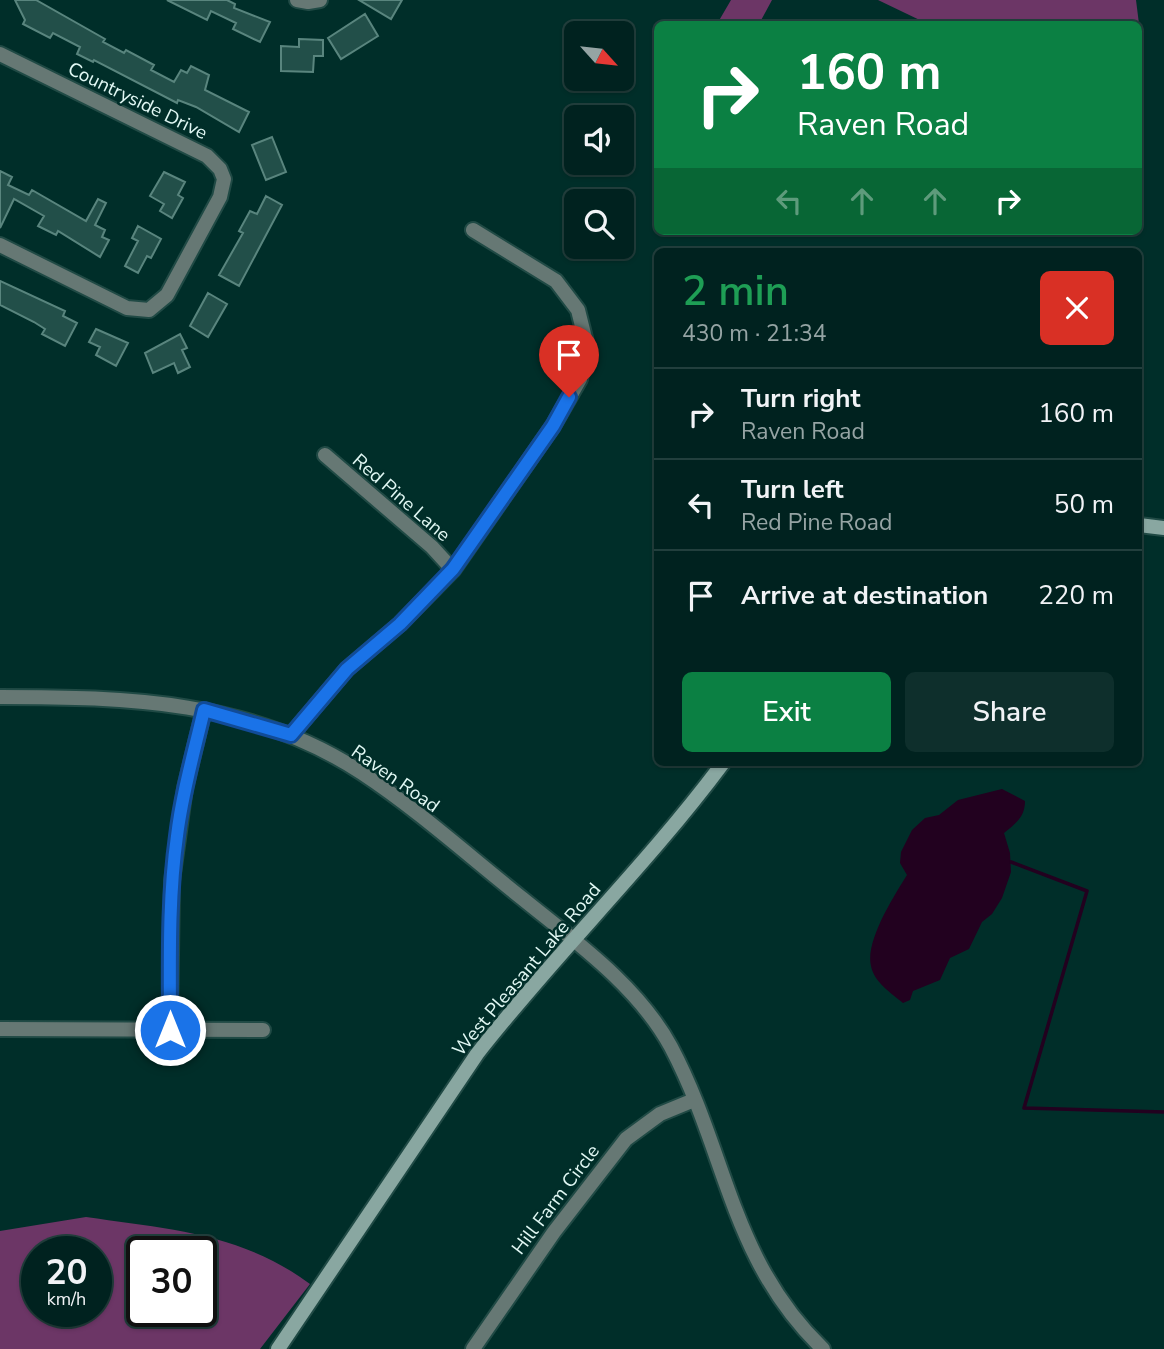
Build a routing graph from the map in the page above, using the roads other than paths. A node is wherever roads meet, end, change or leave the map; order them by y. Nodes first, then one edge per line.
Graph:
1 (297, 0) edge
2 (319, 0) edge
3 (0, 54) edge
4 (473, 230) dead end
5 (0, 245) edge
6 (325, 455) dead end
7 (1142, 525) edge
8 (1164, 528) edge
9 (453, 569) junction
10 (0, 697) edge
11 (204, 710) junction
12 (291, 735) junction
13 (721, 766) edge
14 (573, 940) junction
15 (0, 1029) edge
16 (170, 1030) junction
17 (263, 1030) dead end
18 (694, 1100) junction
19 (278, 1349) edge
20 (473, 1349) edge
21 (823, 1349) edge

1 - 2 street
3 - 5 street, Countryside Drive
4 - 9 street
6 - 9 street, Red Pine Lane
7 - 8 street
9 - 12 street
10 - 11 street, Raven Road
11 - 12 street, Raven Road
11 - 16 street
12 - 14 street, Raven Road
13 - 14 street, West Pleasant Lake Road
14 - 18 street
14 - 19 street, West Pleasant Lake Road
15 - 16 street
16 - 17 street
18 - 20 street, Hill Farm Circle
18 - 21 street

